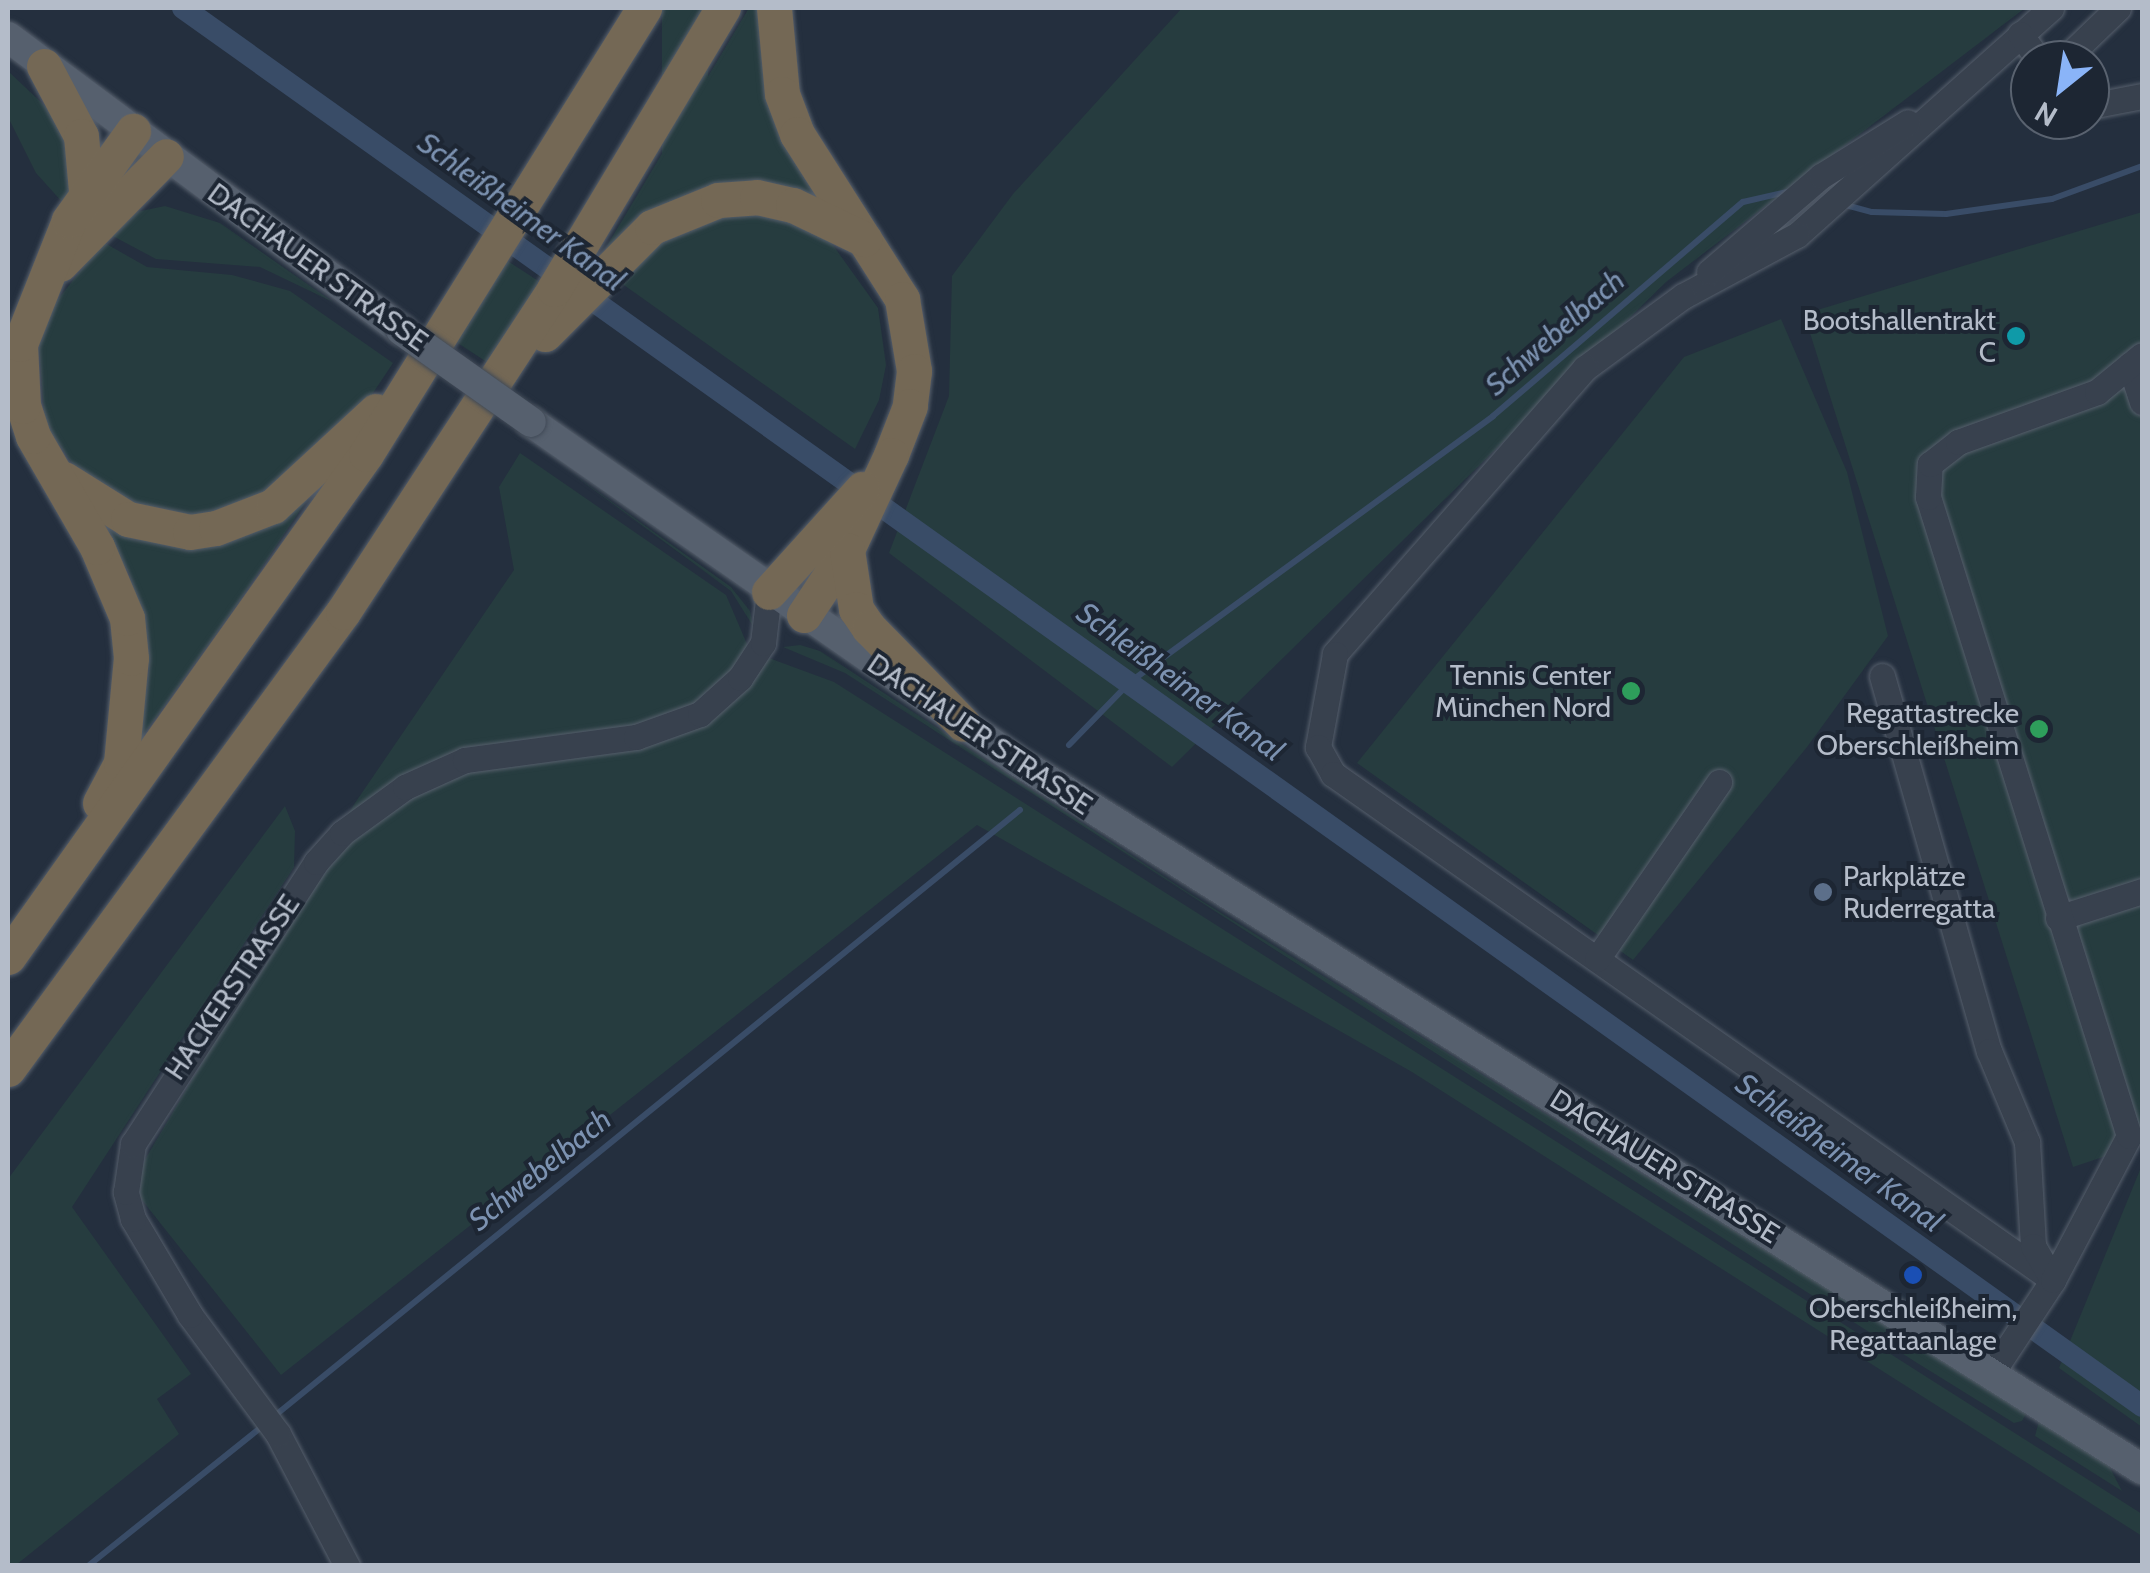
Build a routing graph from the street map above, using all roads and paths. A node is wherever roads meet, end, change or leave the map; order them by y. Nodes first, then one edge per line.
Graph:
1 (644, 8) edge
2 (722, 8) edge
3 (774, 8) edge
4 (2051, 8) edge
5 (2118, 8) edge
6 (2020, 34) junction
7 (8, 37) edge
8 (2024, 40) edge
9 (2085, 40) edge
10 (44, 66) junction
11 (1960, 88) junction
12 (2142, 96) edge
13 (2110, 102) edge
14 (133, 131) junction
15 (166, 156) junction
16 (86, 191) junction
17 (865, 240) junction
18 (574, 283) junction
19 (39, 287) junction
20 (1683, 296) junction
21 (2136, 360) edge
22 (425, 362) junction
23 (2142, 402) edge
24 (51, 469) junction
25 (848, 530) junction
26 (769, 592) junction
27 (804, 614) junction
28 (762, 643) junction
29 (1882, 676) dead end
30 (963, 724) junction
31 (1719, 782) dead end
32 (2142, 892) edge
33 (2058, 918) junction
34 (14, 949) edge
35 (1596, 959) junction
36 (8, 1069) edge
37 (2136, 1133) edge
38 (2047, 1289) junction
39 (1994, 1371) junction
40 (2142, 1469) edge
41 (347, 1566) edge

1 - 22 highway
2 - 18 highway
3 - 17 highway
4 - 6 street
5 - 9 street
6 - 8 street
6 - 11 street
7 - 10 main road, DACHAUER STRASSE
10 - 14 main road, DACHAUER STRASSE
10 - 16 highway
11 - 20 street
11 - 20 street
12 - 13 street
14 - 15 main road, DACHAUER STRASSE
14 - 16 highway
15 - 19 highway
15 - 26 main road, DACHAUER STRASSE, bridge
16 - 19 highway
17 - 18 highway
17 - 25 highway
18 - 36 highway
19 - 24 highway
20 - 35 street
21 - 23 street
21 - 33 street
22 - 24 highway
22 - 34 highway
24 - 34 highway
25 - 26 highway
25 - 27 highway
25 - 30 highway
26 - 27 main road, DACHAUER STRASSE
26 - 28 street, HACKERSTRASSE
27 - 28 street, HACKERSTRASSE
27 - 30 main road, DACHAUER STRASSE
28 - 41 street, HACKERSTRASSE
29 - 38 street
30 - 39 main road, DACHAUER STRASSE
31 - 35 street
32 - 33 street
33 - 37 street
35 - 38 street
37 - 38 street
38 - 39 street
39 - 40 main road, DACHAUER STRASSE

